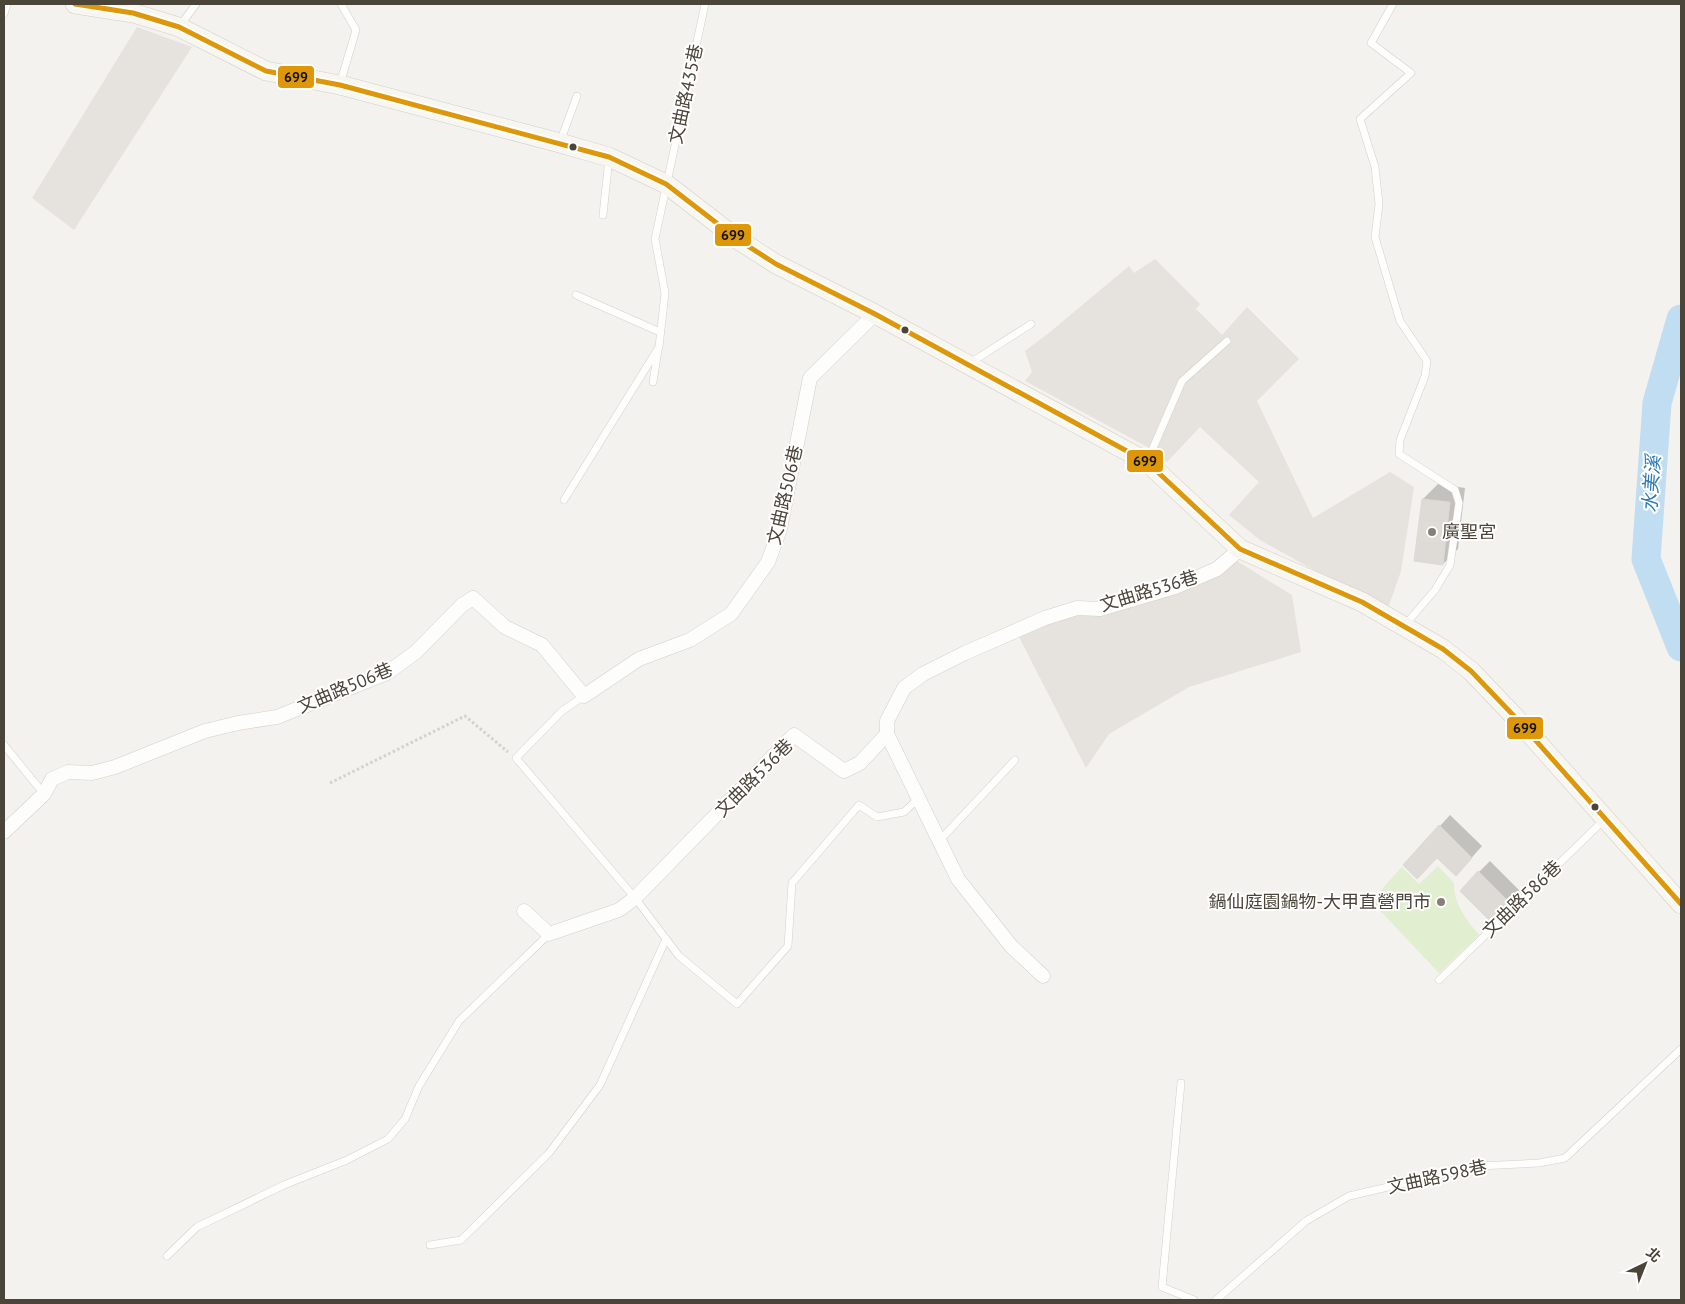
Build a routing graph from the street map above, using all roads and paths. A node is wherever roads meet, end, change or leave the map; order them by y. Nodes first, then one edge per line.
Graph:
1 (7, 4) edge
2 (75, 4) edge
3 (196, 4) edge
4 (341, 4) edge
5 (705, 4) edge
6 (1393, 4) edge
7 (4, 14) edge
8 (179, 27) junction
9 (340, 85) junction
10 (577, 96) dead end
11 (560, 142) junction
12 (609, 157) junction
13 (666, 184) junction
14 (603, 216) dead end
15 (576, 295) dead end
16 (874, 314) junction
17 (1031, 324) dead end
18 (660, 332) junction
19 (1227, 342) dead end
20 (659, 347) junction
21 (968, 365) junction
22 (653, 382) dead end
23 (1147, 462) junction
24 (564, 500) dead end
25 (1240, 548) junction
26 (1405, 626) junction
27 (584, 696) junction
28 (887, 734) junction
29 (4, 745) edge
30 (516, 758) junction
31 (1015, 760) dead end
32 (330, 783) dead end
33 (44, 794) junction
34 (920, 798) junction
35 (1606, 819) junction
36 (4, 832) edge
37 (940, 840) junction
38 (635, 898) junction
39 (1681, 904) edge
40 (524, 911) dead end
41 (549, 934) junction
42 (666, 940) junction
43 (1043, 976) dead end
44 (1439, 980) dead end
45 (1681, 1050) edge
46 (1181, 1083) dead end
47 (430, 1245) dead end
48 (167, 1256) dead end
49 (1194, 1300) edge
50 (1216, 1300) edge

1 - 7 lane
2 - 8 street
3 - 8 lane
4 - 9 lane
5 - 13 lane, 文曲路435巷
6 - 26 lane
8 - 9 street
9 - 11 street
10 - 11 lane
11 - 12 street
12 - 13 street
12 - 14 lane
13 - 16 street
13 - 18 lane, 文曲路435巷
15 - 18 lane
16 - 21 street
16 - 27 street, 文曲路506巷
17 - 21 lane
18 - 20 lane, 文曲路435巷
19 - 23 lane
20 - 22 lane, 文曲路435巷
20 - 24 lane
21 - 23 street
23 - 25 street
25 - 26 street
25 - 28 street, 文曲路536巷
26 - 35 street
27 - 30 lane, 文曲路506巷
27 - 33 street, 文曲路506巷
28 - 34 street
28 - 38 street, 文曲路536巷
29 - 33 lane
30 - 32 path
30 - 38 lane
31 - 37 lane
33 - 36 street
34 - 37 street
34 - 42 lane
35 - 39 street
35 - 44 lane, 文曲路586巷
37 - 43 street
38 - 41 street, 文曲路536巷
38 - 42 lane
40 - 41 street
41 - 48 lane
42 - 47 lane
45 - 50 lane, 文曲路598巷
46 - 49 lane

